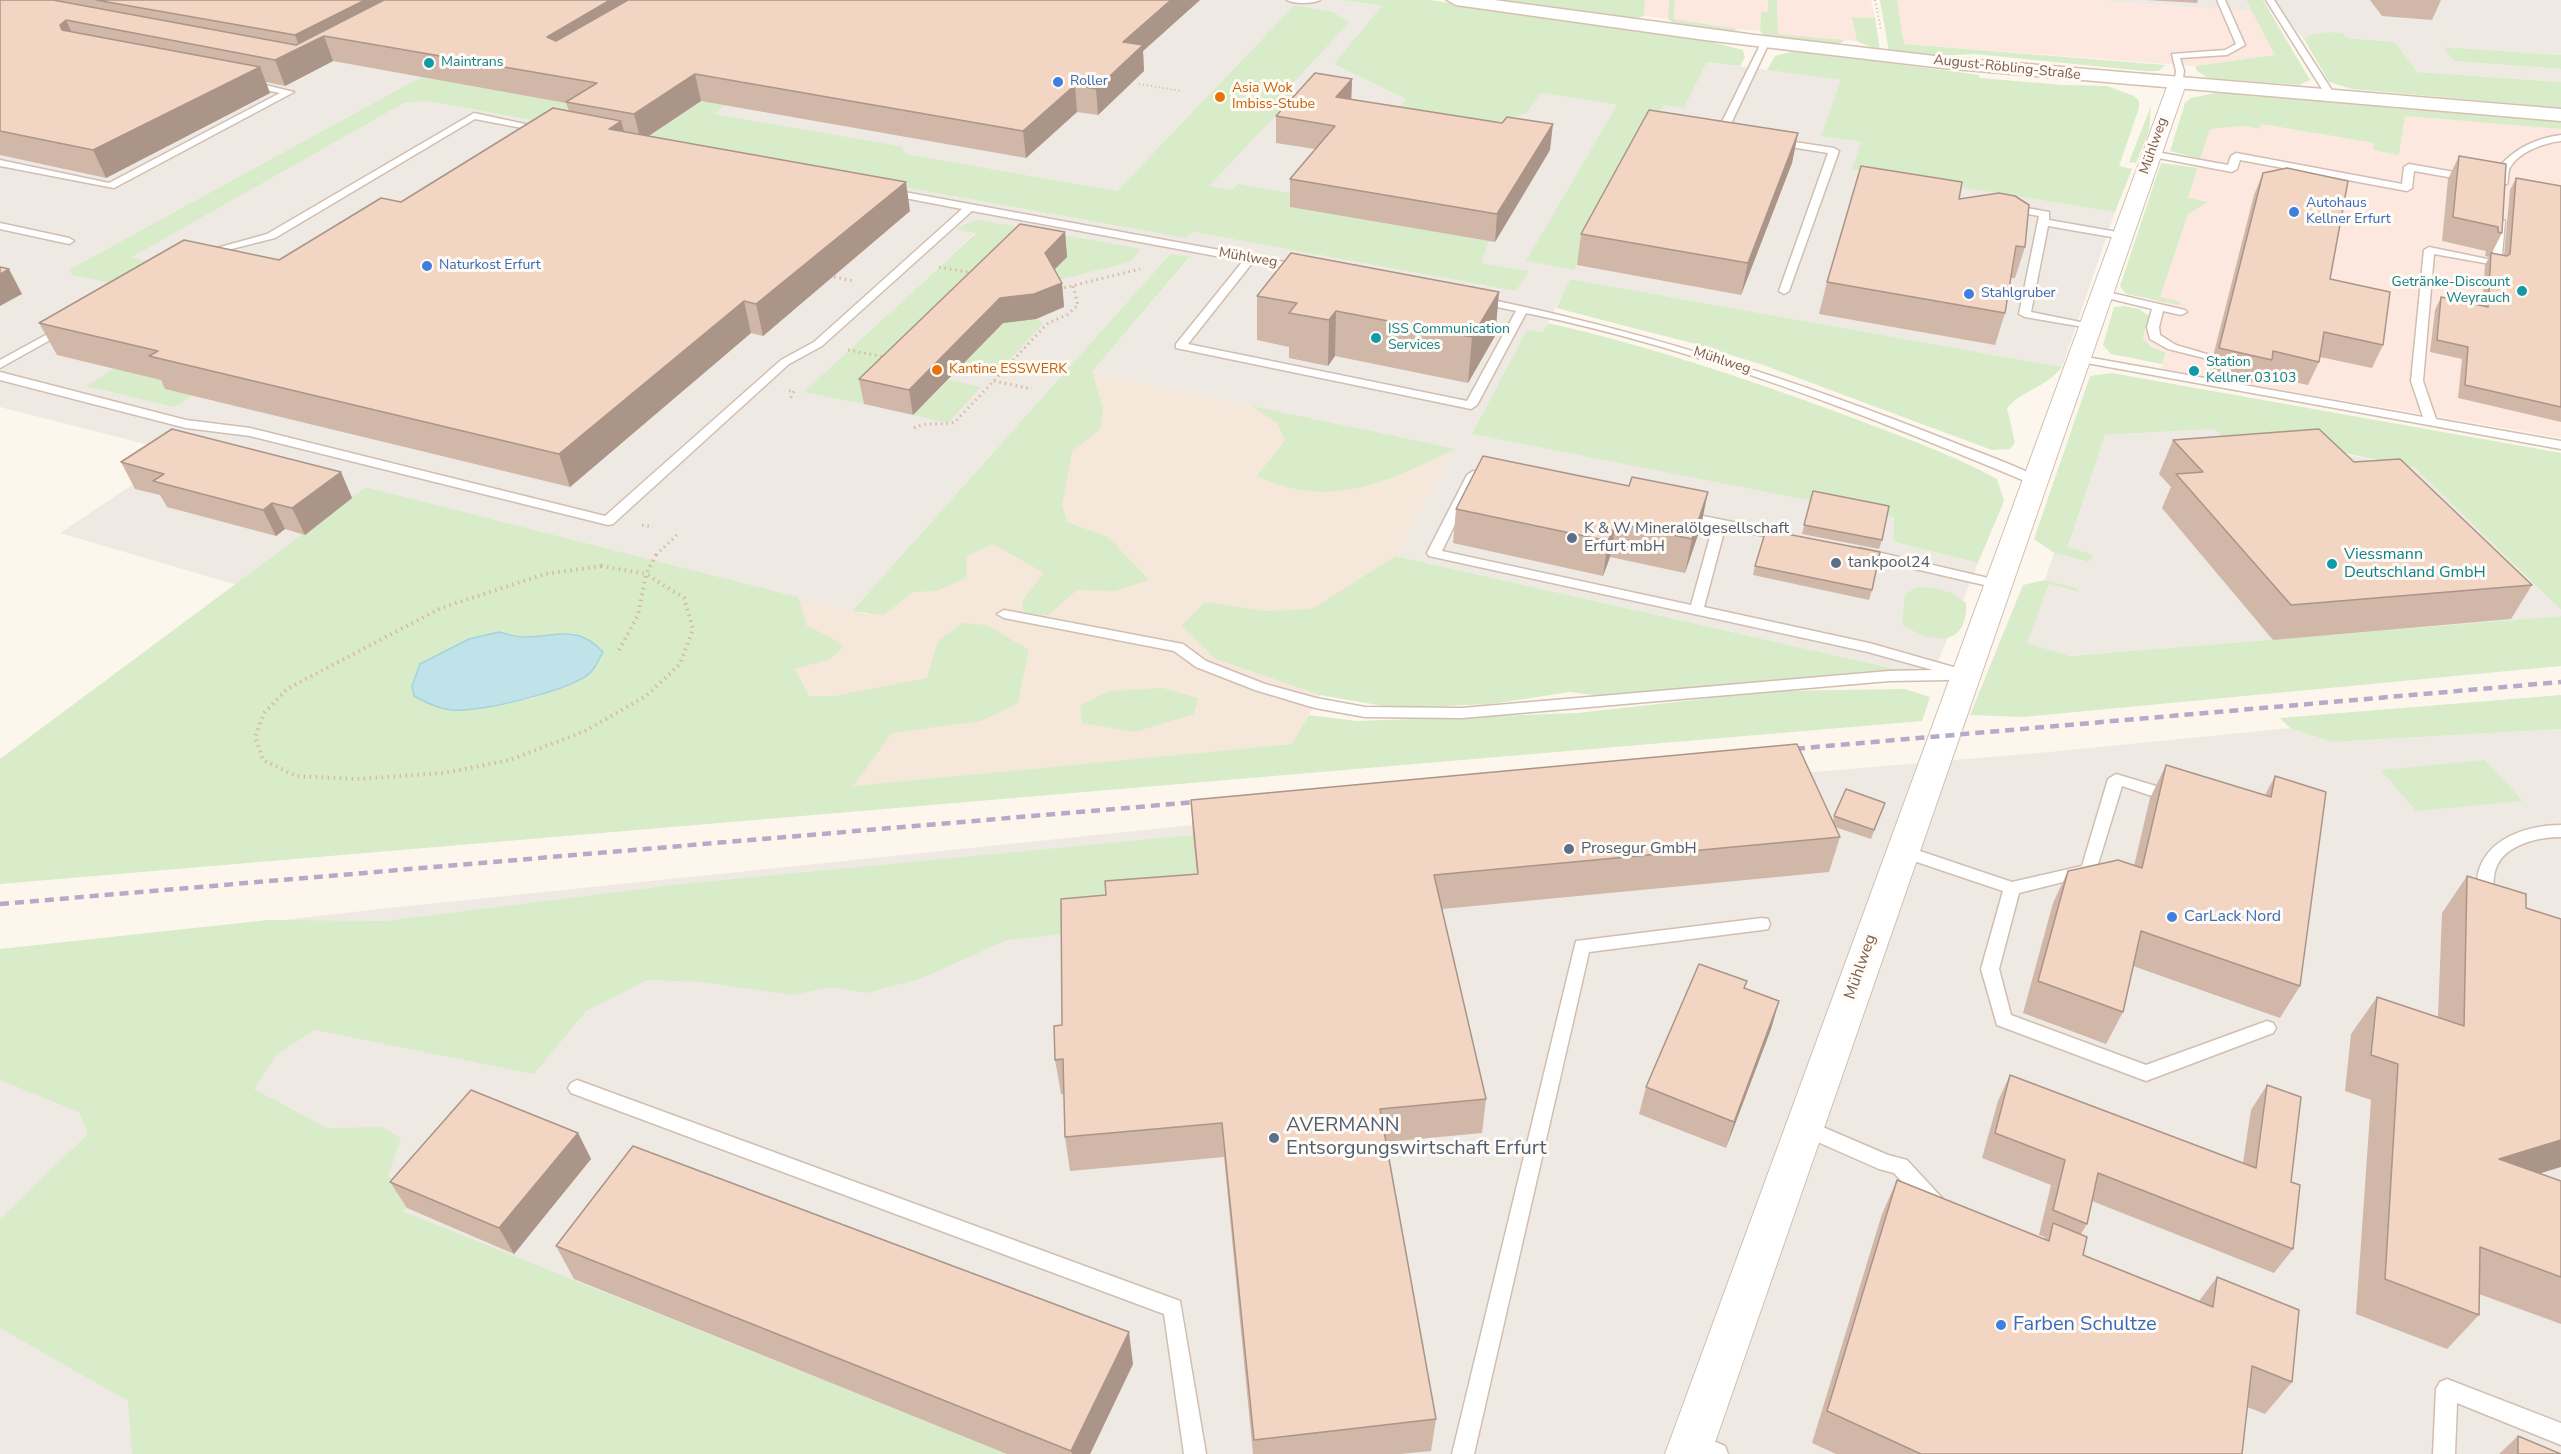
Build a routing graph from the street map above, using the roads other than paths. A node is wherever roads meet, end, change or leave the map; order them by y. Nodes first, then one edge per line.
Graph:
1 (1291, 0) edge
2 (1316, 0) edge
3 (1456, 0) edge
4 (2221, 0) edge
5 (2270, 0) edge
6 (1765, 43) junction
7 (242, 83) edge
8 (2177, 84) junction
9 (2330, 95) junction
10 (2561, 116) edge
11 (557, 132) edge
12 (1744, 138) edge
13 (2561, 138) edge
14 (1766, 141) edge
15 (2151, 154) junction
16 (0, 163) edge
17 (2480, 179) edge
18 (2491, 181) edge
19 (875, 190) edge
20 (2502, 195) junction
21 (1998, 206) edge
22 (970, 207) junction
23 (2043, 222) junction
24 (0, 226) edge
25 (2123, 236) junction
26 (69, 241) dead end
27 (191, 256) edge
28 (1250, 259) junction
29 (1318, 271) edge
30 (1784, 291) dead end
31 (2103, 294) junction
32 (1466, 298) edge
33 (2158, 307) junction
34 (1523, 308) junction
35 (2181, 312) dead end
36 (70, 325) edge
37 (2091, 327) junction
38 (2205, 355) dead end
39 (2081, 359) junction
40 (0, 365) edge
41 (0, 376) edge
42 (2432, 423) junction
43 (2561, 445) edge
44 (2036, 481) junction
45 (1509, 482) edge
46 (1673, 514) edge
47 (1720, 524) junction
48 (1800, 540) edge
49 (1846, 549) edge
50 (1997, 584) junction
51 (1696, 610) junction
52 (1004, 614) dead end
53 (1966, 675) junction
54 (2190, 802) edge
55 (2561, 831) edge
56 (1902, 851) junction
57 (2012, 888) junction
58 (2482, 906) edge
59 (1762, 924) dead end
60 (2267, 1028) dead end
61 (577, 1088) dead end
62 (1804, 1127) junction
63 (1957, 1213) edge
64 (2561, 1434) edge
65 (1699, 1450) edge
66 (1195, 1454) edge
67 (1464, 1454) edge
68 (2444, 1454) edge

1 - 2 lane
3 - 6 street, August-Röbling-Straße
4 - 8 lane
5 - 9 lane
6 - 8 street, August-Röbling-Straße
6 - 12 lane
7 - 16 lane
8 - 9 street, August-Röbling-Straße
8 - 15 street, Mühlweg
9 - 10 street, August-Röbling-Straße
11 - 27 lane
13 - 20 lane
14 - 30 lane
15 - 17 lane
15 - 25 street, Mühlweg
18 - 20 lane
19 - 22 lane, Mühlweg
20 - 42 lane
21 - 23 lane
22 - 28 lane, Mühlweg
22 - 41 lane
23 - 25 lane
23 - 37 lane
24 - 26 lane
25 - 31 street, Mühlweg
28 - 29 lane, Mühlweg
28 - 34 lane
31 - 33 lane
31 - 37 street, Mühlweg
32 - 34 lane, Mühlweg
33 - 35 lane
33 - 38 lane
34 - 44 lane, Mühlweg
36 - 40 lane
37 - 39 street, Mühlweg
39 - 42 lane
39 - 44 street, Mühlweg
42 - 43 lane
44 - 50 street, Mühlweg
45 - 51 lane
46 - 47 lane
47 - 48 lane
47 - 51 lane
49 - 50 lane
50 - 53 street, Mühlweg
51 - 53 lane
52 - 53 lane
53 - 56 street, Mühlweg
54 - 57 lane
55 - 58 lane
56 - 57 lane
56 - 62 street, Mühlweg
57 - 60 lane
59 - 67 lane
61 - 66 lane
62 - 63 lane
62 - 65 street, Mühlweg
64 - 68 lane

